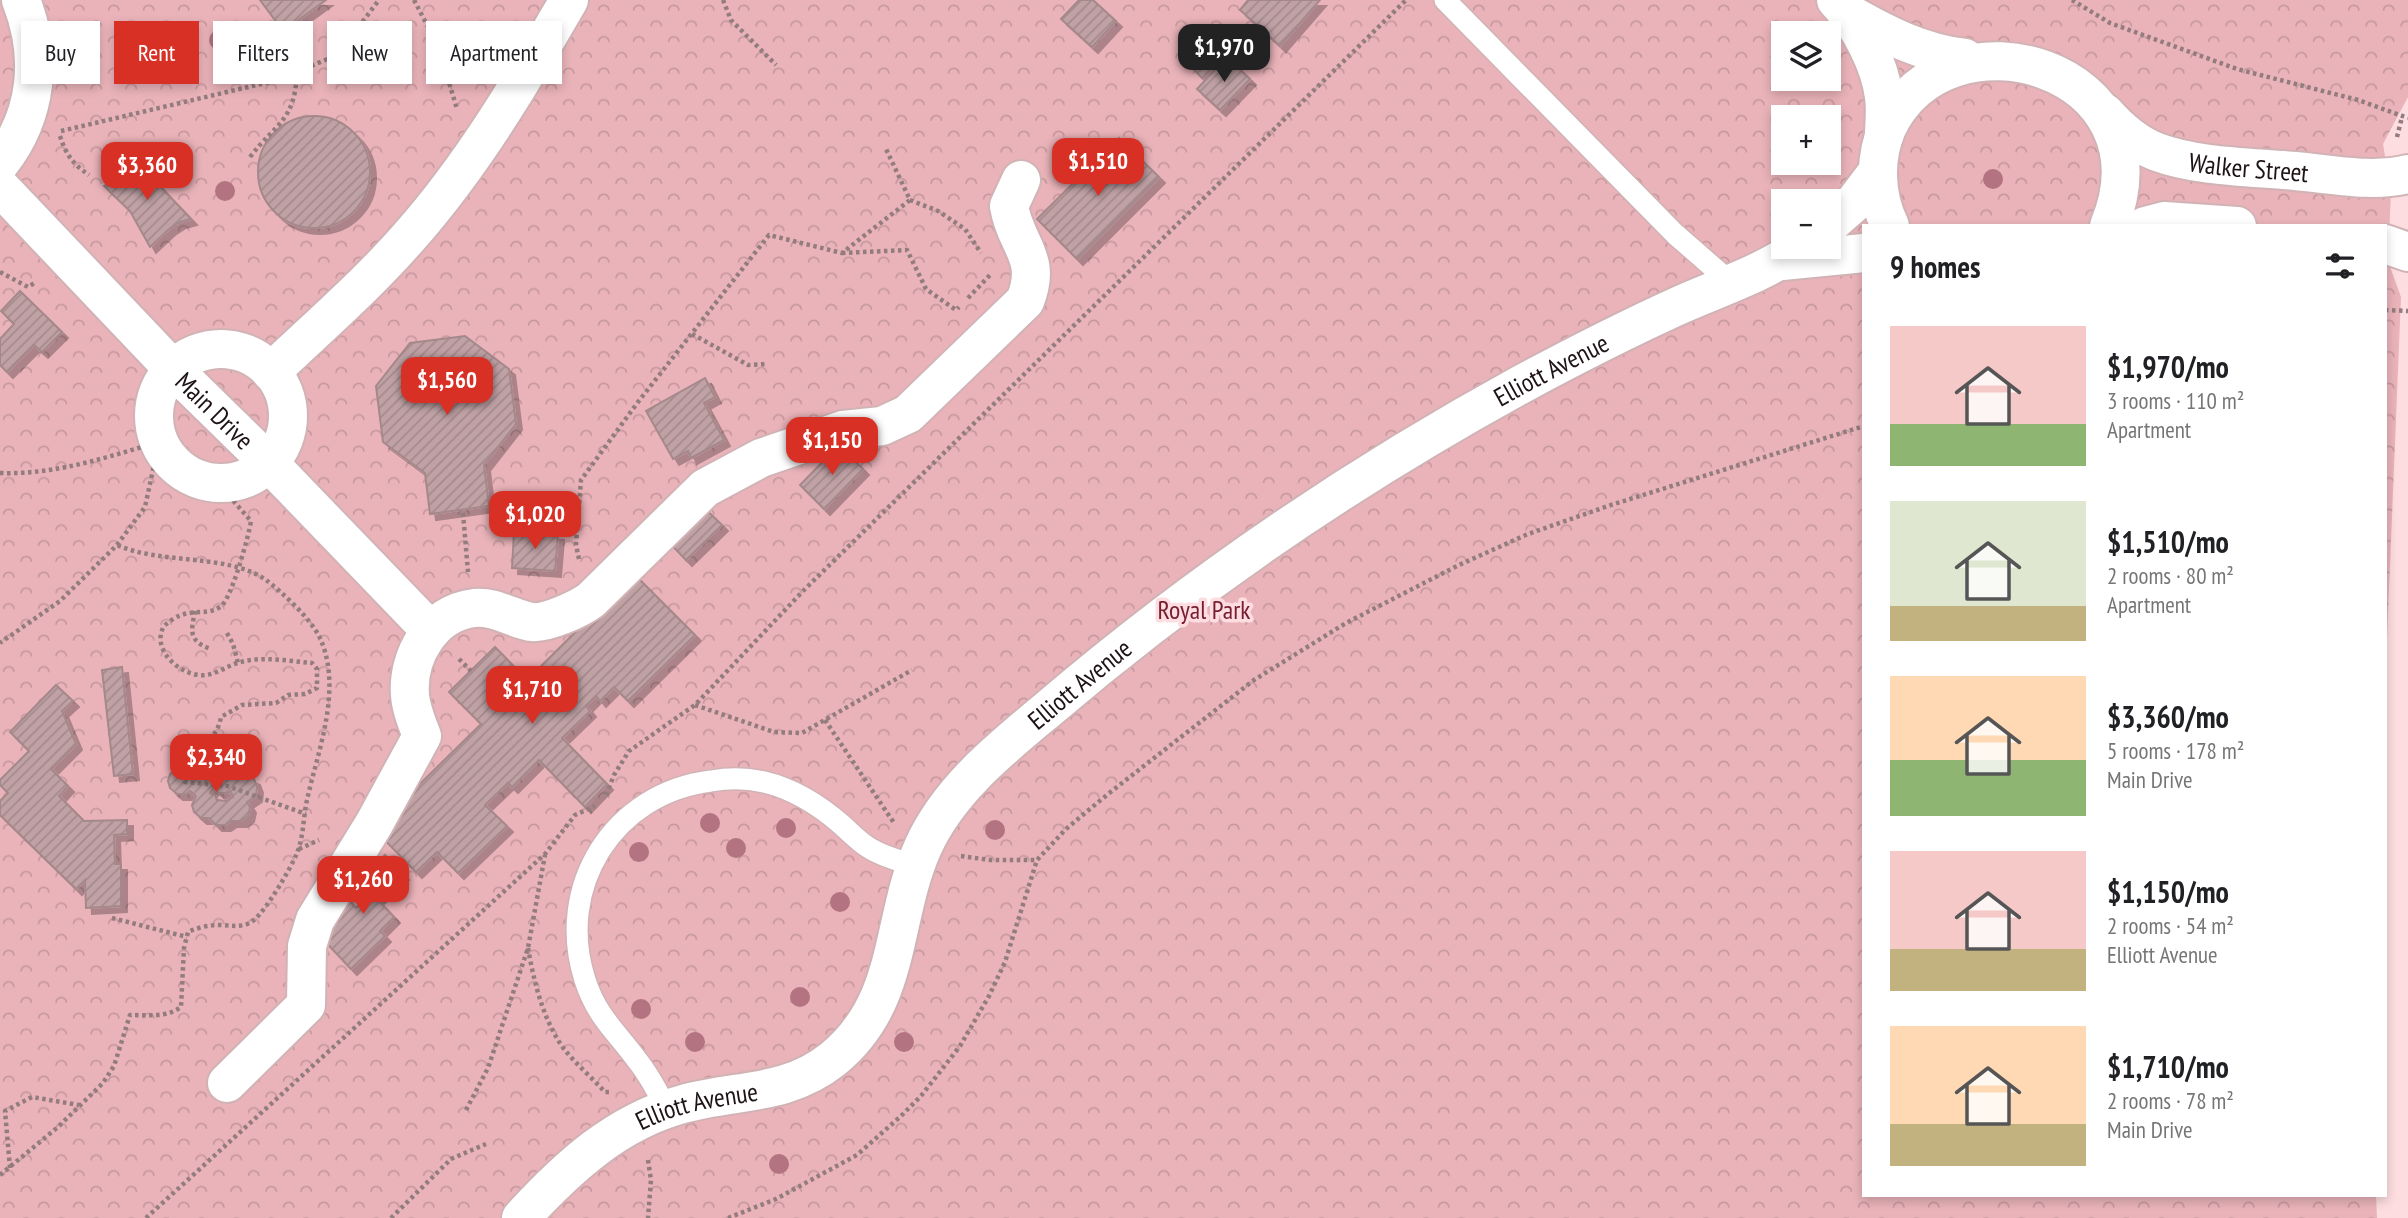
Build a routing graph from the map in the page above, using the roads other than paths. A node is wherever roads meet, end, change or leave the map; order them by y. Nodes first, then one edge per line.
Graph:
1 (21, 0) edge
2 (569, 0) edge
3 (1445, 0) edge
4 (1842, 6) edge
5 (1965, 58) junction
6 (2105, 113) junction
7 (1881, 154) junction
8 (0, 163) edge
9 (2408, 174) edge
10 (1021, 180) dead end
11 (0, 187) edge
12 (1841, 214) edge
13 (1889, 224) edge
14 (2110, 224) edge
15 (2153, 224) edge
16 (2219, 224) edge
17 (2387, 245) edge
18 (2408, 252) edge
19 (1841, 253) edge
20 (1862, 253) edge
21 (1780, 259) edge
22 (1730, 282) junction
23 (173, 369) junction
24 (271, 372) junction
25 (269, 463) junction
26 (431, 631) junction
27 (916, 866) junction
28 (227, 1083) dead end
29 (667, 1110) junction
30 (521, 1218) edge

1 - 8 street
2 - 24 street
3 - 22 lane
4 - 5 street
4 - 7 street
5 - 6 street
5 - 7 street
6 - 9 street, Walker Street
6 - 14 street
7 - 12 street
7 - 13 street
10 - 26 street
11 - 23 street, Main Drive
15 - 16 street
17 - 18 street
19 - 20 street, Elliott Avenue
21 - 22 street, Elliott Avenue
22 - 27 street, Elliott Avenue
23 - 24 street
23 - 25 street, Main Drive
23 - 25 street
24 - 25 street
25 - 26 street, Main Drive
26 - 28 street
27 - 29 street, Elliott Avenue
27 - 29 lane
29 - 30 street, Elliott Avenue

